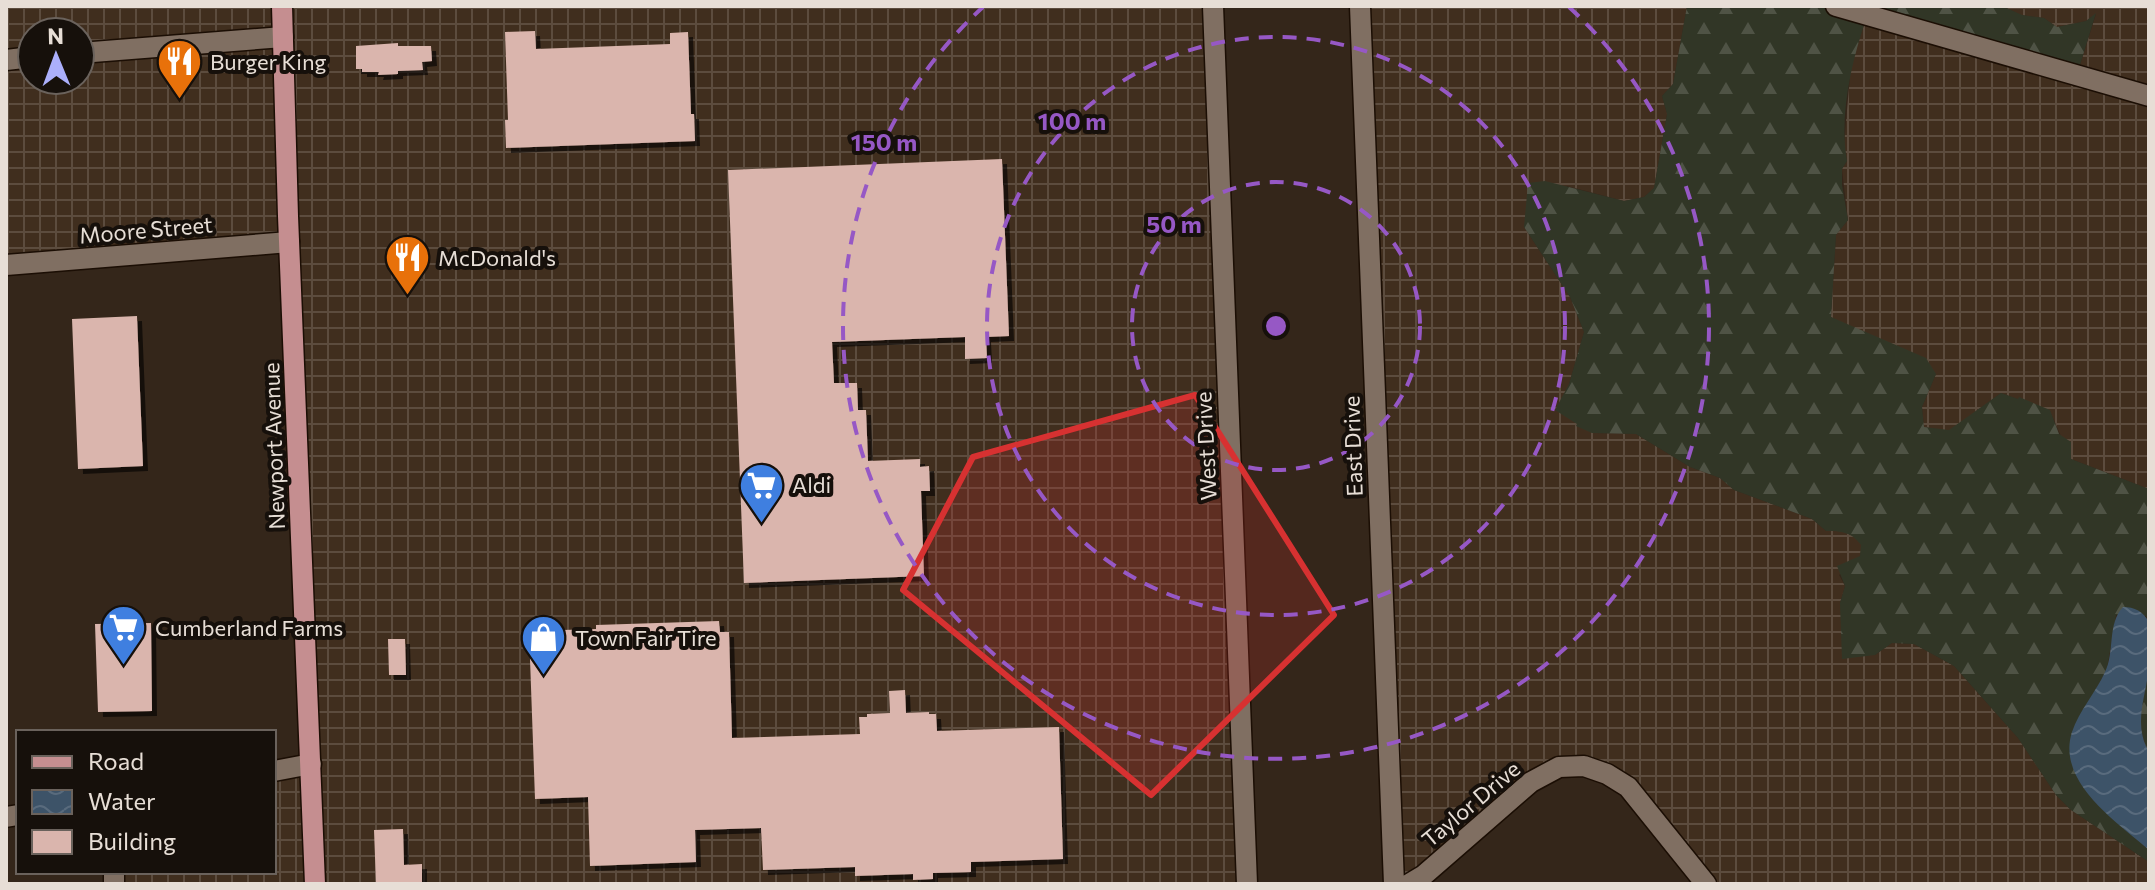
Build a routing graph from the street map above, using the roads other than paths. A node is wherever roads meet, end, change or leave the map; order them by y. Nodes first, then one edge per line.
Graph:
1 (282, 6) edge
2 (1213, 6) edge
3 (1360, 6) edge
4 (1836, 6) edge
5 (283, 37) junction
6 (96, 52) edge
7 (2149, 96) edge
8 (289, 242) junction
9 (6, 265) edge
10 (311, 764) junction
11 (276, 771) edge
12 (315, 884) edge
13 (1247, 884) edge
14 (1394, 884) edge
15 (1409, 884) edge
16 (1706, 884) edge

1 - 5 main road, Newport Avenue
2 - 13 street, West Drive
3 - 14 street, East Drive
4 - 7 street
5 - 6 street
5 - 8 main road, Newport Avenue
8 - 9 street, Moore Street
8 - 10 main road, Newport Avenue
10 - 11 street
10 - 12 main road, Newport Avenue
15 - 16 street, Taylor Drive

